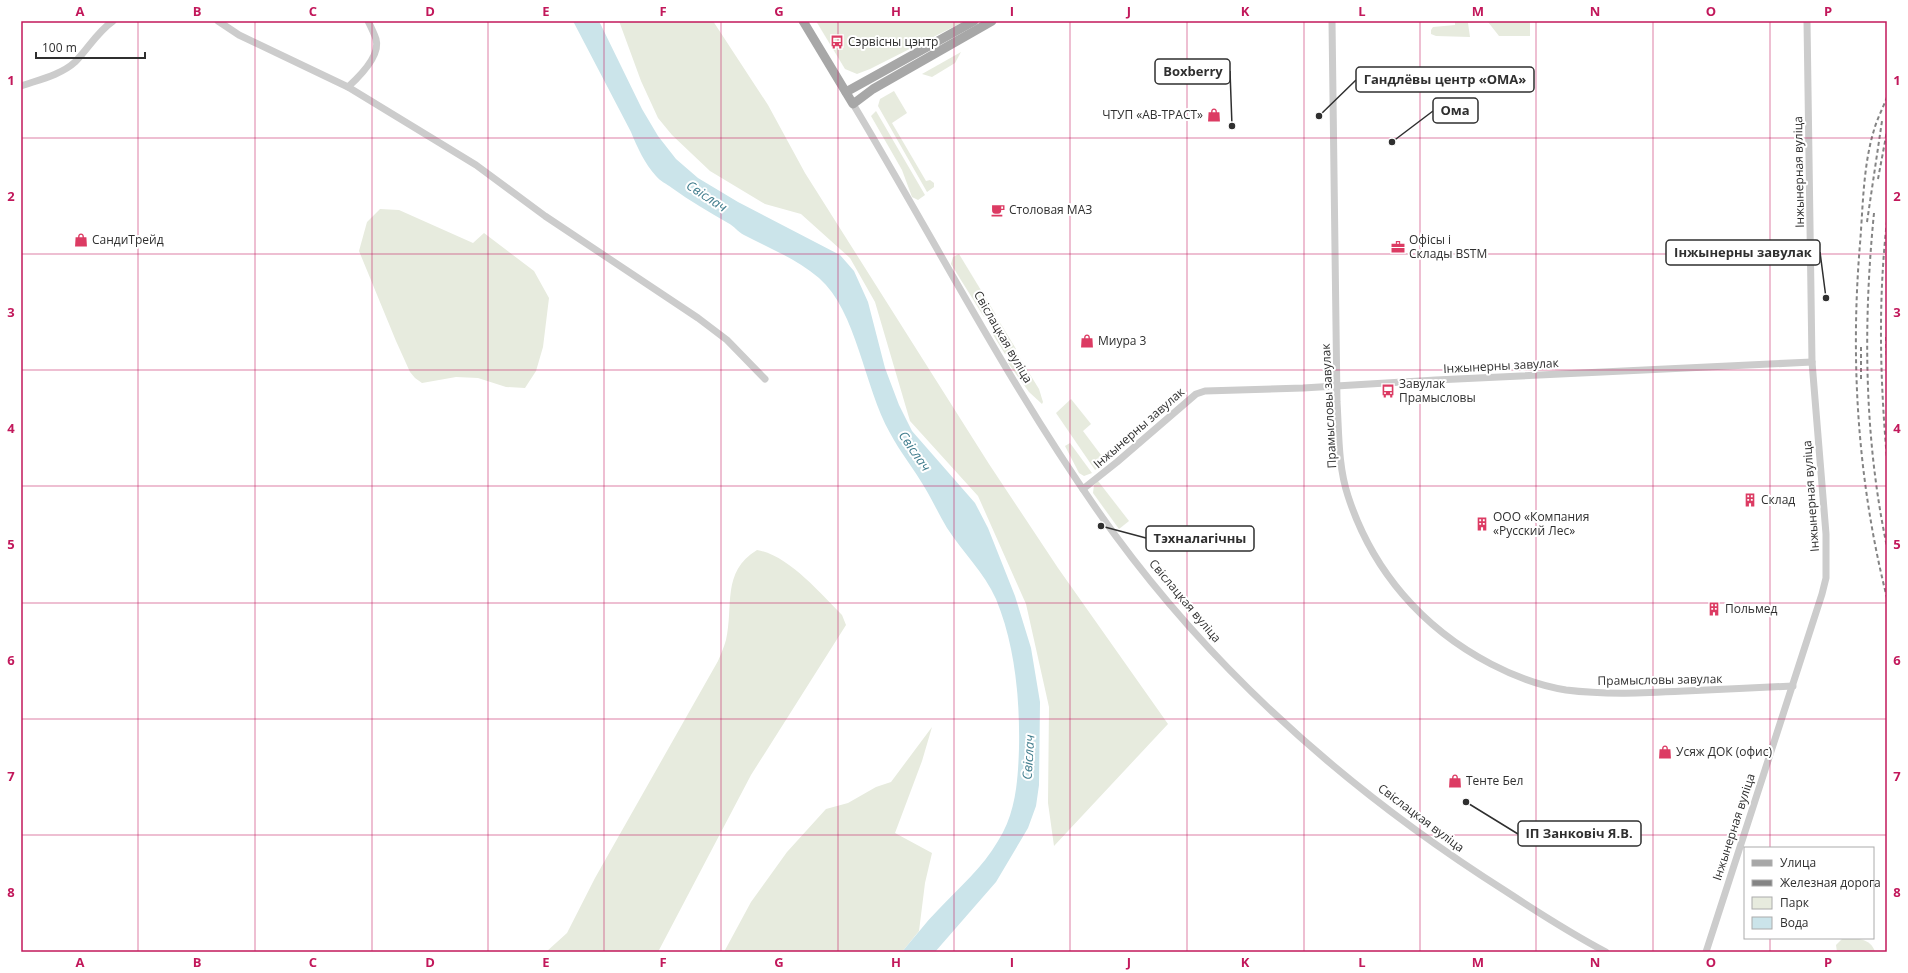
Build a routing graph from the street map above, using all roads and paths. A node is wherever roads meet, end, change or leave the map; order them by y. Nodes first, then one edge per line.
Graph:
1 (112, 21) edge
2 (218, 21) edge
3 (368, 21) edge
4 (803, 21) edge
5 (974, 21) edge
6 (992, 21) edge
7 (1332, 21) edge
8 (1807, 21) edge
9 (107, 24) edge
10 (21, 86) edge
11 (348, 88) junction
12 (846, 92) junction
13 (852, 104) junction
14 (1812, 362) junction
15 (765, 379) dead end
16 (1337, 386) junction
17 (1083, 489) junction
18 (1793, 686) junction
19 (1606, 952) edge
20 (1706, 952) edge

1 - 9 street
2 - 11 street
3 - 11 street
4 - 12 main road, Свіслацкая вуліца
5 - 12 main road
6 - 13 main road
7 - 16 street, Прамысловы завулак
8 - 14 street, Інжынерная вуліца
9 - 10 street
11 - 15 street
12 - 13 main road, Свіслацкая вуліца
13 - 17 street, Свіслацкая вуліца
14 - 16 street, Інжынерны завулак
14 - 18 street, Інжынерная вуліца
16 - 17 street, Інжынерны завулак
16 - 18 street, Прамысловы завулак
17 - 19 street, Свіслацкая вуліца
18 - 20 street, Інжынерная вуліца

